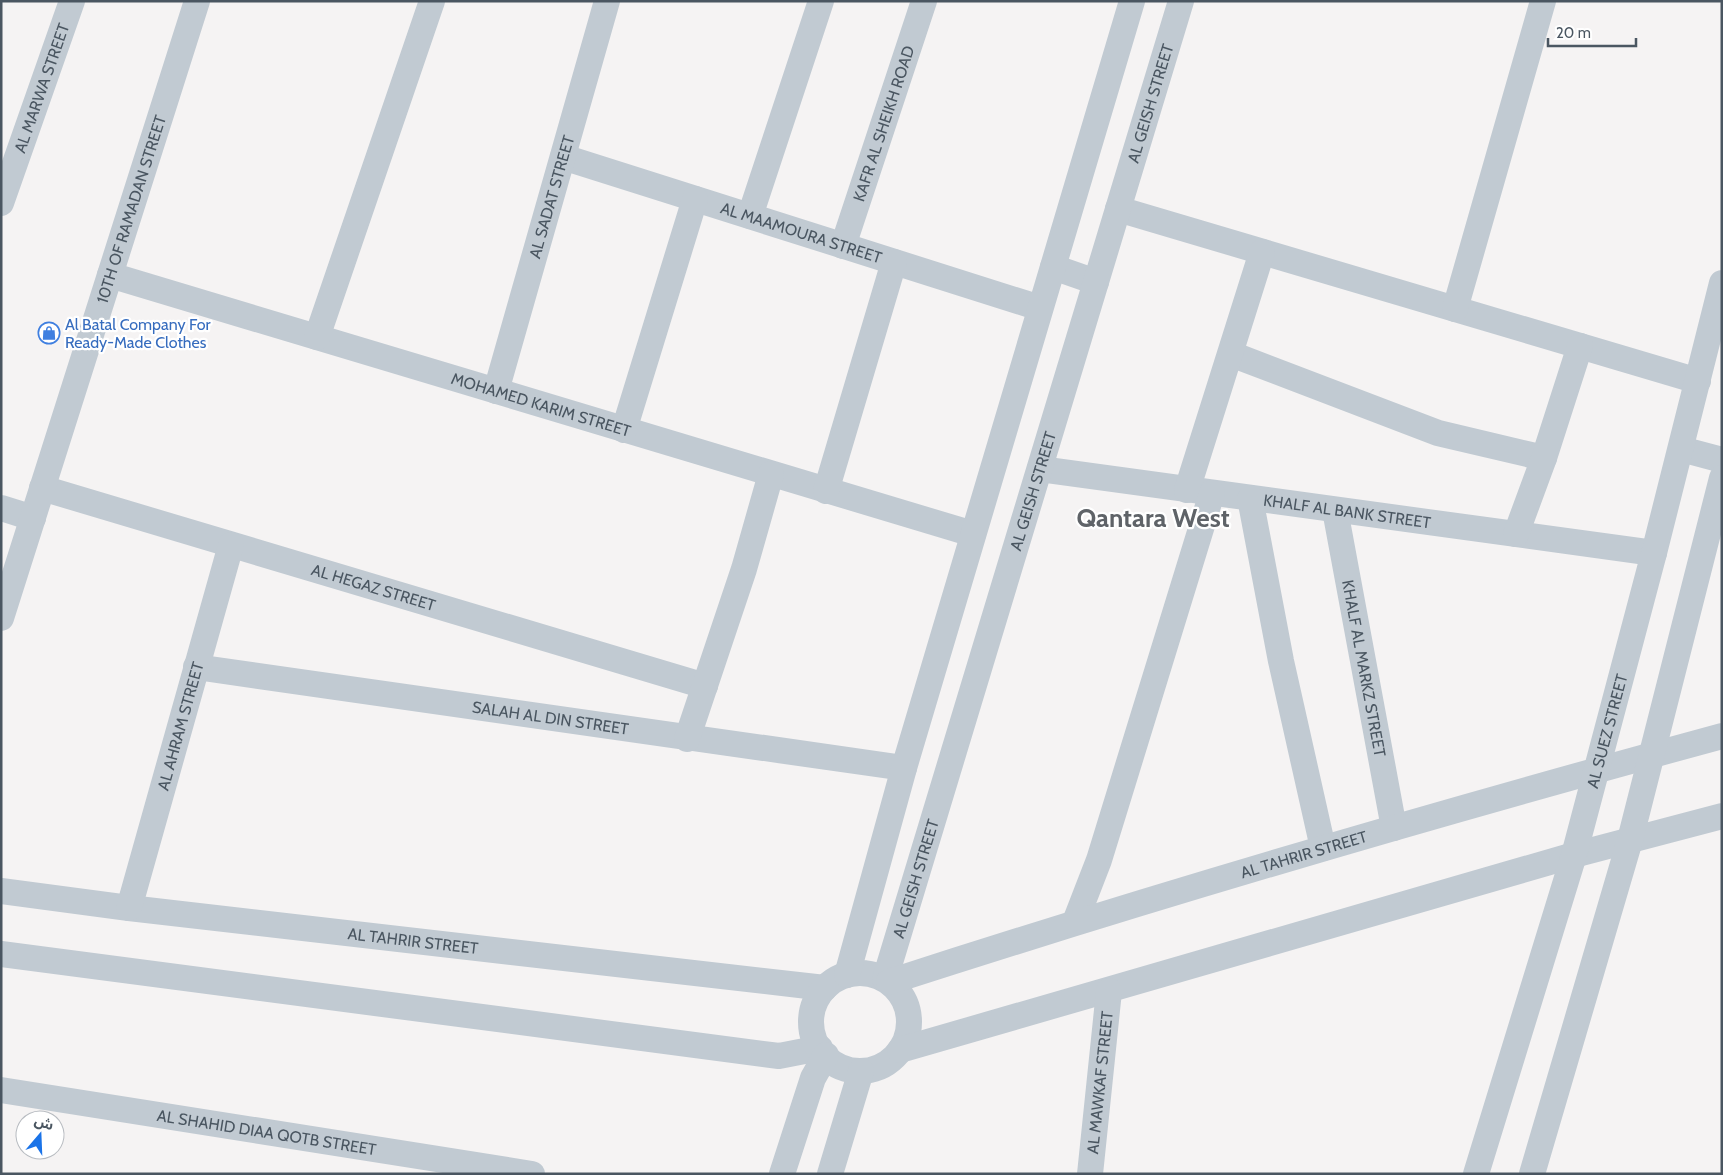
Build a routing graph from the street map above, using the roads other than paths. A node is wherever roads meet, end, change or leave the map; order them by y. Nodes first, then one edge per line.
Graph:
1 (72, 1) edge
2 (197, 1) edge
3 (432, 1) edge
4 (607, 1) edge
5 (821, 1) edge
6 (924, 1) edge
7 (1132, 1) edge
8 (1181, 1) edge
9 (1544, 1) edge
10 (563, 158) junction
11 (695, 199) junction
12 (1, 203) edge
13 (1118, 209) junction
14 (750, 216) junction
15 (843, 246) junction
16 (1262, 252) junction
17 (894, 262) junction
18 (1053, 267) junction
19 (110, 275) junction
20 (1096, 282) junction
21 (1722, 283) edge
22 (1040, 308) junction
23 (1455, 309) junction
24 (317, 337) junction
25 (1580, 346) junction
26 (1231, 354) junction
27 (1698, 381) junction
28 (496, 392) junction
29 (624, 430) junction
30 (1681, 449) junction
31 (1544, 458) junction
32 (1722, 460) edge
33 (1040, 469) junction
34 (771, 474) junction
35 (1722, 478) edge
36 (42, 488) junction
37 (826, 491) junction
38 (1199, 492) junction
39 (1250, 498) junction
40 (1, 508) edge
41 (1334, 510) junction
42 (33, 518) junction
43 (973, 534) junction
44 (1516, 534) junction
45 (231, 545) junction
46 (1654, 553) junction
47 (1, 618) edge
48 (196, 668) junction
49 (704, 686) junction
50 (1722, 736) edge
51 (687, 739) junction
52 (1652, 755) junction
53 (904, 768) junction
54 (1595, 771) junction
55 (1722, 816) edge
56 (1394, 828) junction
57 (1630, 840) junction
58 (1323, 848) junction
59 (1574, 855) junction
60 (1, 890) edge
61 (129, 908) junction
62 (1075, 922) junction
63 (1, 954) edge
64 (887, 981) junction
65 (836, 982) junction
66 (1109, 991) junction
67 (900, 1050) junction
68 (823, 1052) junction
69 (861, 1071) junction
70 (1, 1090) edge
71 (532, 1174) edge
72 (782, 1174) edge
73 (830, 1174) edge
74 (1090, 1174) edge
75 (1476, 1174) edge
76 (1532, 1174) edge

1 - 12 street, AL MARWA STREET
2 - 19 street, 10TH OF RAMADAN STREET
3 - 24 street
4 - 10 street, AL SADAT STREET
5 - 14 street
6 - 15 street, KAFR AL SHEIKH ROAD
7 - 18 street
8 - 13 street, AL GEISH STREET
9 - 23 street
10 - 11 street, AL MAAMOURA STREET
10 - 28 street, AL SADAT STREET
11 - 14 street, AL MAAMOURA STREET
11 - 29 street
13 - 16 street
13 - 20 street, AL GEISH STREET
14 - 15 street, AL MAAMOURA STREET
15 - 17 street, AL MAAMOURA STREET
16 - 23 street
16 - 26 street
17 - 22 street, AL MAAMOURA STREET
17 - 37 street
18 - 20 street
18 - 22 street
19 - 24 street, MOHAMED KARIM STREET
19 - 36 street, 10TH OF RAMADAN STREET
20 - 33 street, AL GEISH STREET
21 - 27 street, AL SUEZ STREET
22 - 43 street
23 - 25 street
24 - 28 street, MOHAMED KARIM STREET
25 - 27 street
25 - 31 street
26 - 31 street
26 - 38 street
27 - 30 street, AL SUEZ STREET
28 - 29 street, MOHAMED KARIM STREET
29 - 34 street, MOHAMED KARIM STREET
30 - 32 street
30 - 46 street, AL SUEZ STREET
31 - 44 street
33 - 38 street, KHALF AL BANK STREET
33 - 64 street, AL GEISH STREET
34 - 37 street, MOHAMED KARIM STREET
34 - 49 street
35 - 52 street
36 - 42 street, 10TH OF RAMADAN STREET
36 - 45 street, AL HEGAZ STREET
37 - 43 street, MOHAMED KARIM STREET
38 - 39 street, KHALF AL BANK STREET
38 - 62 street
39 - 41 street, KHALF AL BANK STREET
39 - 58 street
40 - 42 street
41 - 44 street, KHALF AL BANK STREET
41 - 56 street, KHALF AL MARKZ STREET
42 - 47 street, 10TH OF RAMADAN STREET
43 - 53 street
44 - 46 street, KHALF AL BANK STREET
45 - 48 street, AL AHRAM STREET
45 - 49 street, AL HEGAZ STREET
46 - 54 street, AL SUEZ STREET
48 - 51 street, SALAH AL DIN STREET
48 - 61 street, AL AHRAM STREET
49 - 51 street
50 - 52 street, AL TAHRIR STREET
51 - 53 street, SALAH AL DIN STREET
52 - 54 street, AL TAHRIR STREET
52 - 57 street
53 - 65 street
54 - 56 street, AL TAHRIR STREET
54 - 59 street, AL SUEZ STREET
55 - 57 street
56 - 58 street, AL TAHRIR STREET
57 - 59 street
57 - 76 street
58 - 62 street, AL TAHRIR STREET
59 - 66 street
59 - 75 street, AL SUEZ STREET
60 - 61 street, AL TAHRIR STREET
61 - 65 street, AL TAHRIR STREET
62 - 64 street, AL TAHRIR STREET
63 - 68 street
64 - 65 street
64 - 67 street
65 - 68 street
66 - 67 street
66 - 74 street, AL MAWKAF STREET
67 - 69 street
68 - 69 street
68 - 72 street
69 - 73 street
70 - 71 street, AL SHAHID DIAA QOTB STREET

